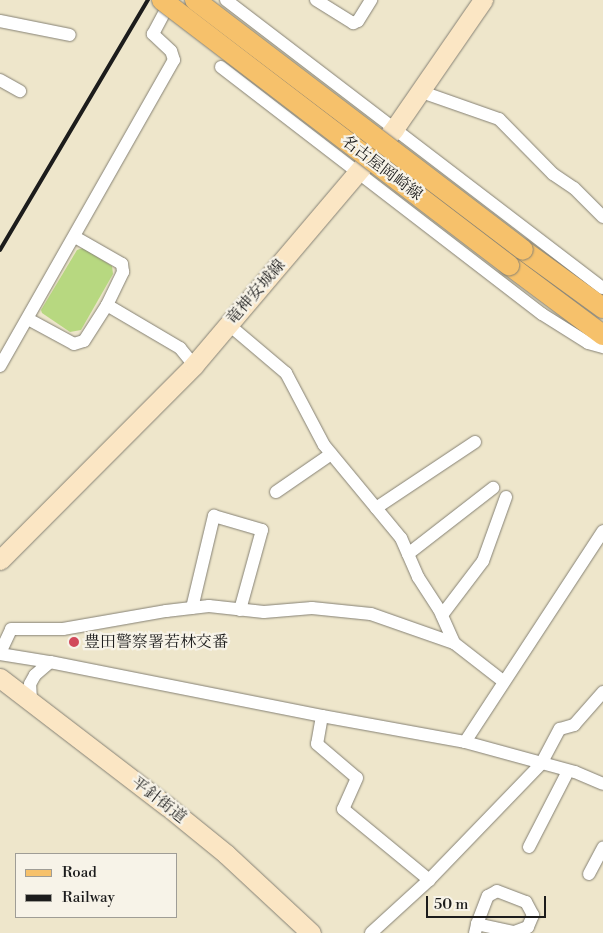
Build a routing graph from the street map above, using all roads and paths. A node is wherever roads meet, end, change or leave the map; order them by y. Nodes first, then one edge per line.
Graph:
1 (162, 0) edge
2 (171, 0) edge
3 (195, 0) edge
4 (226, 0) edge
5 (316, 0) edge
6 (371, 0) edge
7 (483, 0) edge
8 (0, 20) edge
9 (70, 35) dead end
10 (221, 67) dead end
11 (0, 80) edge
12 (20, 91) dead end
13 (419, 92) junction
14 (394, 129) junction
15 (358, 172) junction
16 (603, 216) edge
17 (75, 237) junction
18 (603, 288) edge
19 (107, 305) junction
20 (603, 308) edge
21 (28, 319) junction
22 (228, 324) junction
23 (603, 335) edge
24 (603, 347) edge
25 (194, 365) junction
26 (0, 366) edge
27 (475, 442) dead end
28 (331, 454) junction
29 (493, 488) dead end
30 (276, 492) dead end
31 (506, 497) dead end
32 (376, 508) junction
33 (603, 531) edge
34 (408, 554) junction
35 (0, 560) edge
36 (192, 608) junction
37 (240, 610) junction
38 (442, 615) junction
39 (454, 643) junction
40 (0, 654) edge
41 (50, 662) junction
42 (0, 678) edge
43 (503, 681) junction
44 (603, 692) edge
45 (31, 701) junction
46 (322, 716) junction
47 (465, 742) junction
48 (541, 764) junction
49 (568, 772) junction
50 (603, 784) edge
51 (529, 847) dead end
52 (603, 848) edge
53 (589, 874) dead end
54 (429, 880) junction
55 (311, 933) edge
56 (372, 933) edge

1 - 23 main road, 名古屋岡崎線, bridge
2 - 17 street
3 - 20 main road, 名古屋岡崎線, bridge
4 - 14 street
5 - 6 street
7 - 13 street, 竜神安城線
8 - 9 street
10 - 15 street
11 - 12 street
13 - 14 street, 竜神安城線
13 - 16 street
14 - 15 street, 竜神安城線
14 - 18 street
15 - 22 street, 竜神安城線
15 - 24 street
17 - 19 street
17 - 21 street
19 - 21 street
19 - 25 street
21 - 26 street
22 - 25 street, 竜神安城線
22 - 28 street
25 - 35 street, 竜神安城線
27 - 32 street
28 - 30 street
28 - 32 street
29 - 34 street
31 - 38 street
32 - 34 street
33 - 43 street
34 - 38 street
36 - 37 street
36 - 37 street
36 - 40 street
37 - 39 street
38 - 39 street
39 - 43 street
40 - 41 street
41 - 45 street
41 - 46 street
42 - 45 street, 平針街道
43 - 47 street
44 - 48 street
45 - 55 street, 平針街道
46 - 47 street
46 - 54 street
47 - 48 street
48 - 49 street
48 - 54 street
49 - 50 street
49 - 51 street
52 - 53 street
54 - 56 street

